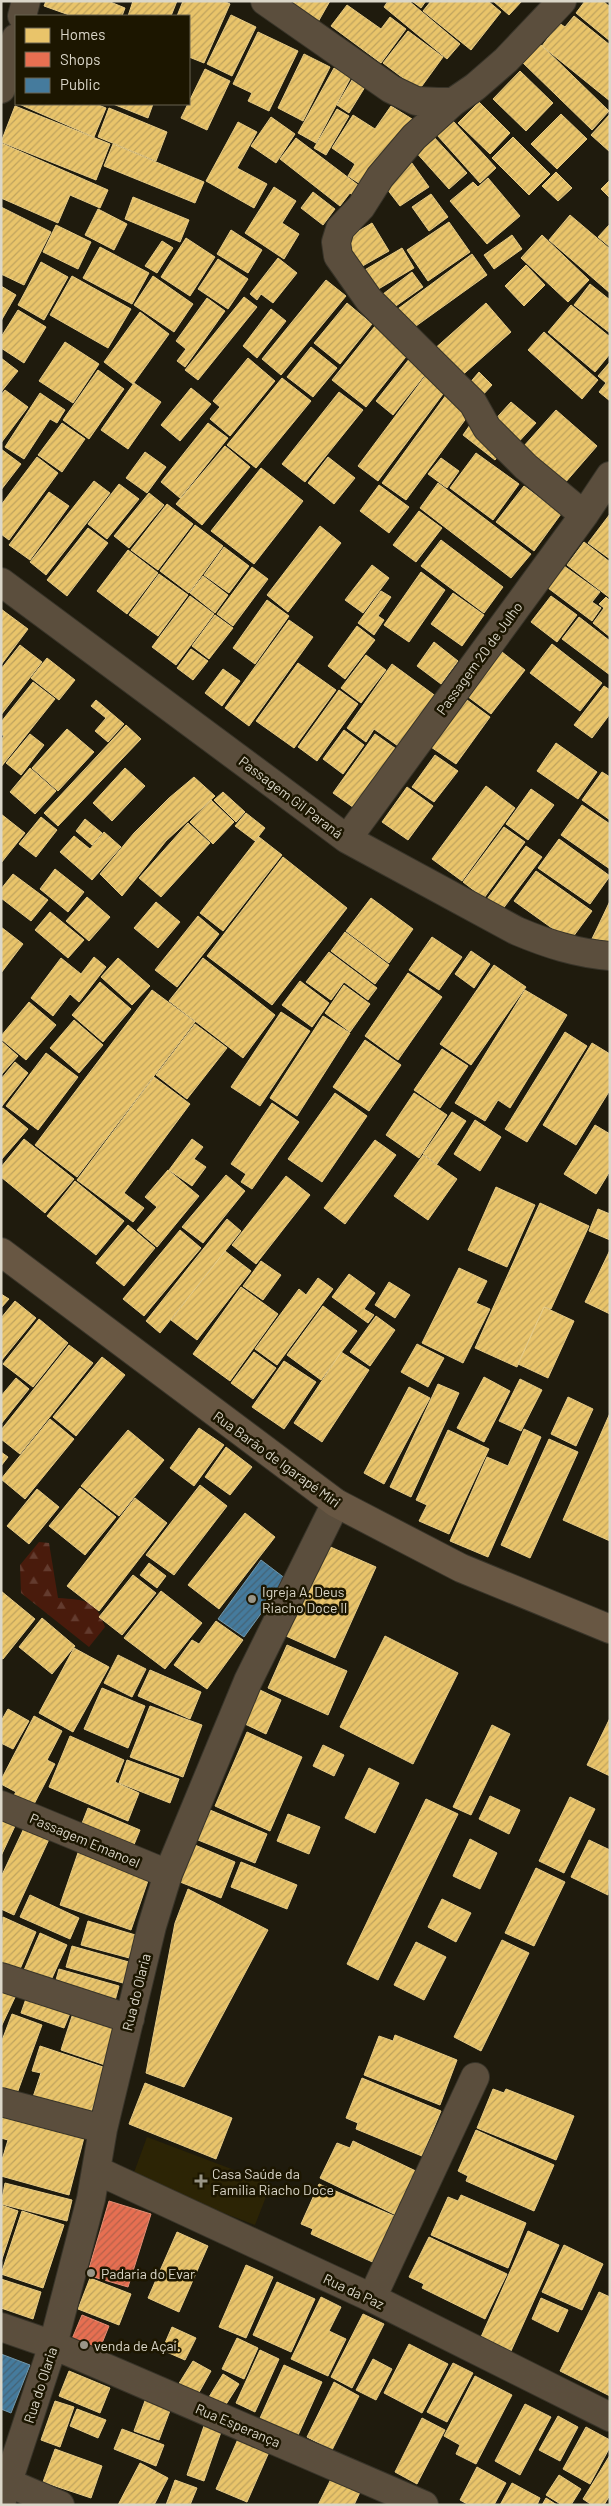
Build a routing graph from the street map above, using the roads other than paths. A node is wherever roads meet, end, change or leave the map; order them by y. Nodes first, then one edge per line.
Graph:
1 (26, 1) edge
2 (265, 1) edge
3 (562, 1) edge
4 (22, 15) edge
5 (15, 41) edge
6 (1, 88) edge
7 (453, 102) junction
8 (610, 476) edge
9 (584, 515) junction
10 (1, 582) edge
11 (348, 839) junction
12 (610, 956) edge
13 (1, 1252) edge
14 (336, 1504) junction
15 (610, 1628) edge
16 (1, 1805) edge
17 (168, 1874) junction
18 (1, 1977) edge
19 (130, 2019) junction
20 (475, 2077) dead end
21 (1, 2102) edge
22 (103, 2129) junction
23 (96, 2170) junction
24 (372, 2298) junction
25 (1, 2327) edge
26 (53, 2345) junction
27 (610, 2416) edge
28 (5, 2493) edge
29 (60, 2505) edge
30 (424, 2505) edge

1 - 4 street
2 - 7 street
3 - 7 street
5 - 6 street
7 - 9 street
8 - 9 street, Passagem 20 de Julho
9 - 11 street, Passagem 20 de Julho
10 - 11 street, Passagem Gil Paraná
11 - 12 street, Passagem Gil Paraná
13 - 14 street, Rua Barão de Igarapé Miri
14 - 15 street, Rua Barão de Igarapé Miri
14 - 17 street, Rua do Olaria
16 - 17 street, Passagem Emanoel
17 - 19 street, Rua do Olaria
18 - 19 street
19 - 22 street, Rua do Olaria
20 - 24 street
21 - 22 street
22 - 23 street, Rua do Olaria
23 - 24 street, Rua da Paz
23 - 26 street, Rua do Olaria
24 - 27 street, Rua da Paz
25 - 26 street, Rua Esperança
26 - 28 street, Rua do Olaria
26 - 30 street, Rua Esperança
28 - 29 street

